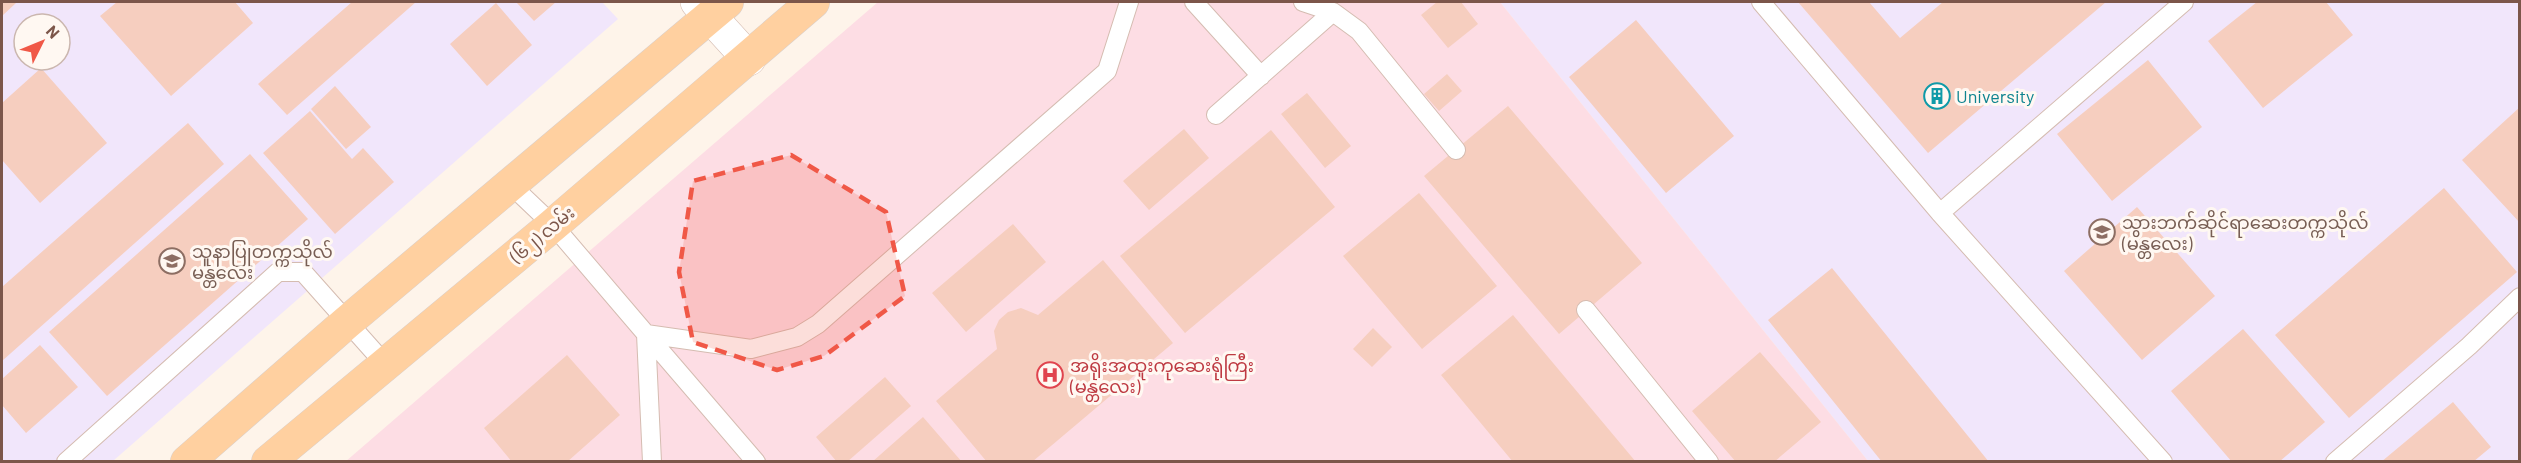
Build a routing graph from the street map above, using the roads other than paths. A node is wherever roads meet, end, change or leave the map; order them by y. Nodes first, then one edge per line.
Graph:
1 (813, 2) edge
2 (1129, 2) edge
3 (1194, 2) edge
4 (1302, 2) edge
5 (1761, 2) edge
6 (2184, 2) edge
7 (711, 6) edge
8 (1333, 12) junction
9 (749, 59) junction
10 (1261, 76) junction
11 (1216, 115) dead end
12 (1456, 150) dead end
13 (511, 185) junction
14 (1940, 213) junction
15 (553, 225) junction
16 (2520, 297) edge
17 (1586, 310) dead end
18 (346, 323) junction
19 (646, 334) junction
20 (384, 363) junction
21 (66, 462) edge
22 (187, 462) edge
23 (268, 462) edge
24 (652, 462) edge
25 (756, 462) edge
26 (1710, 462) edge
27 (2163, 462) edge
28 (2335, 462) edge

1 - 9 main road, (၆၂) လမ်း
2 - 19 lane
3 - 10 lane
4 - 8 lane
5 - 14 lane
6 - 14 lane
7 - 9 street
7 - 13 main road
8 - 10 lane
8 - 12 lane
9 - 15 main road, (၆၂) လမ်း
10 - 11 lane
13 - 15 lane
13 - 18 main road
14 - 27 lane
15 - 19 lane
15 - 20 main road, (၆၂) လမ်း
16 - 28 lane
17 - 26 lane
18 - 20 lane
18 - 21 lane
18 - 22 main road
19 - 24 lane
19 - 25 lane
20 - 23 main road, (၆၂) လမ်း

